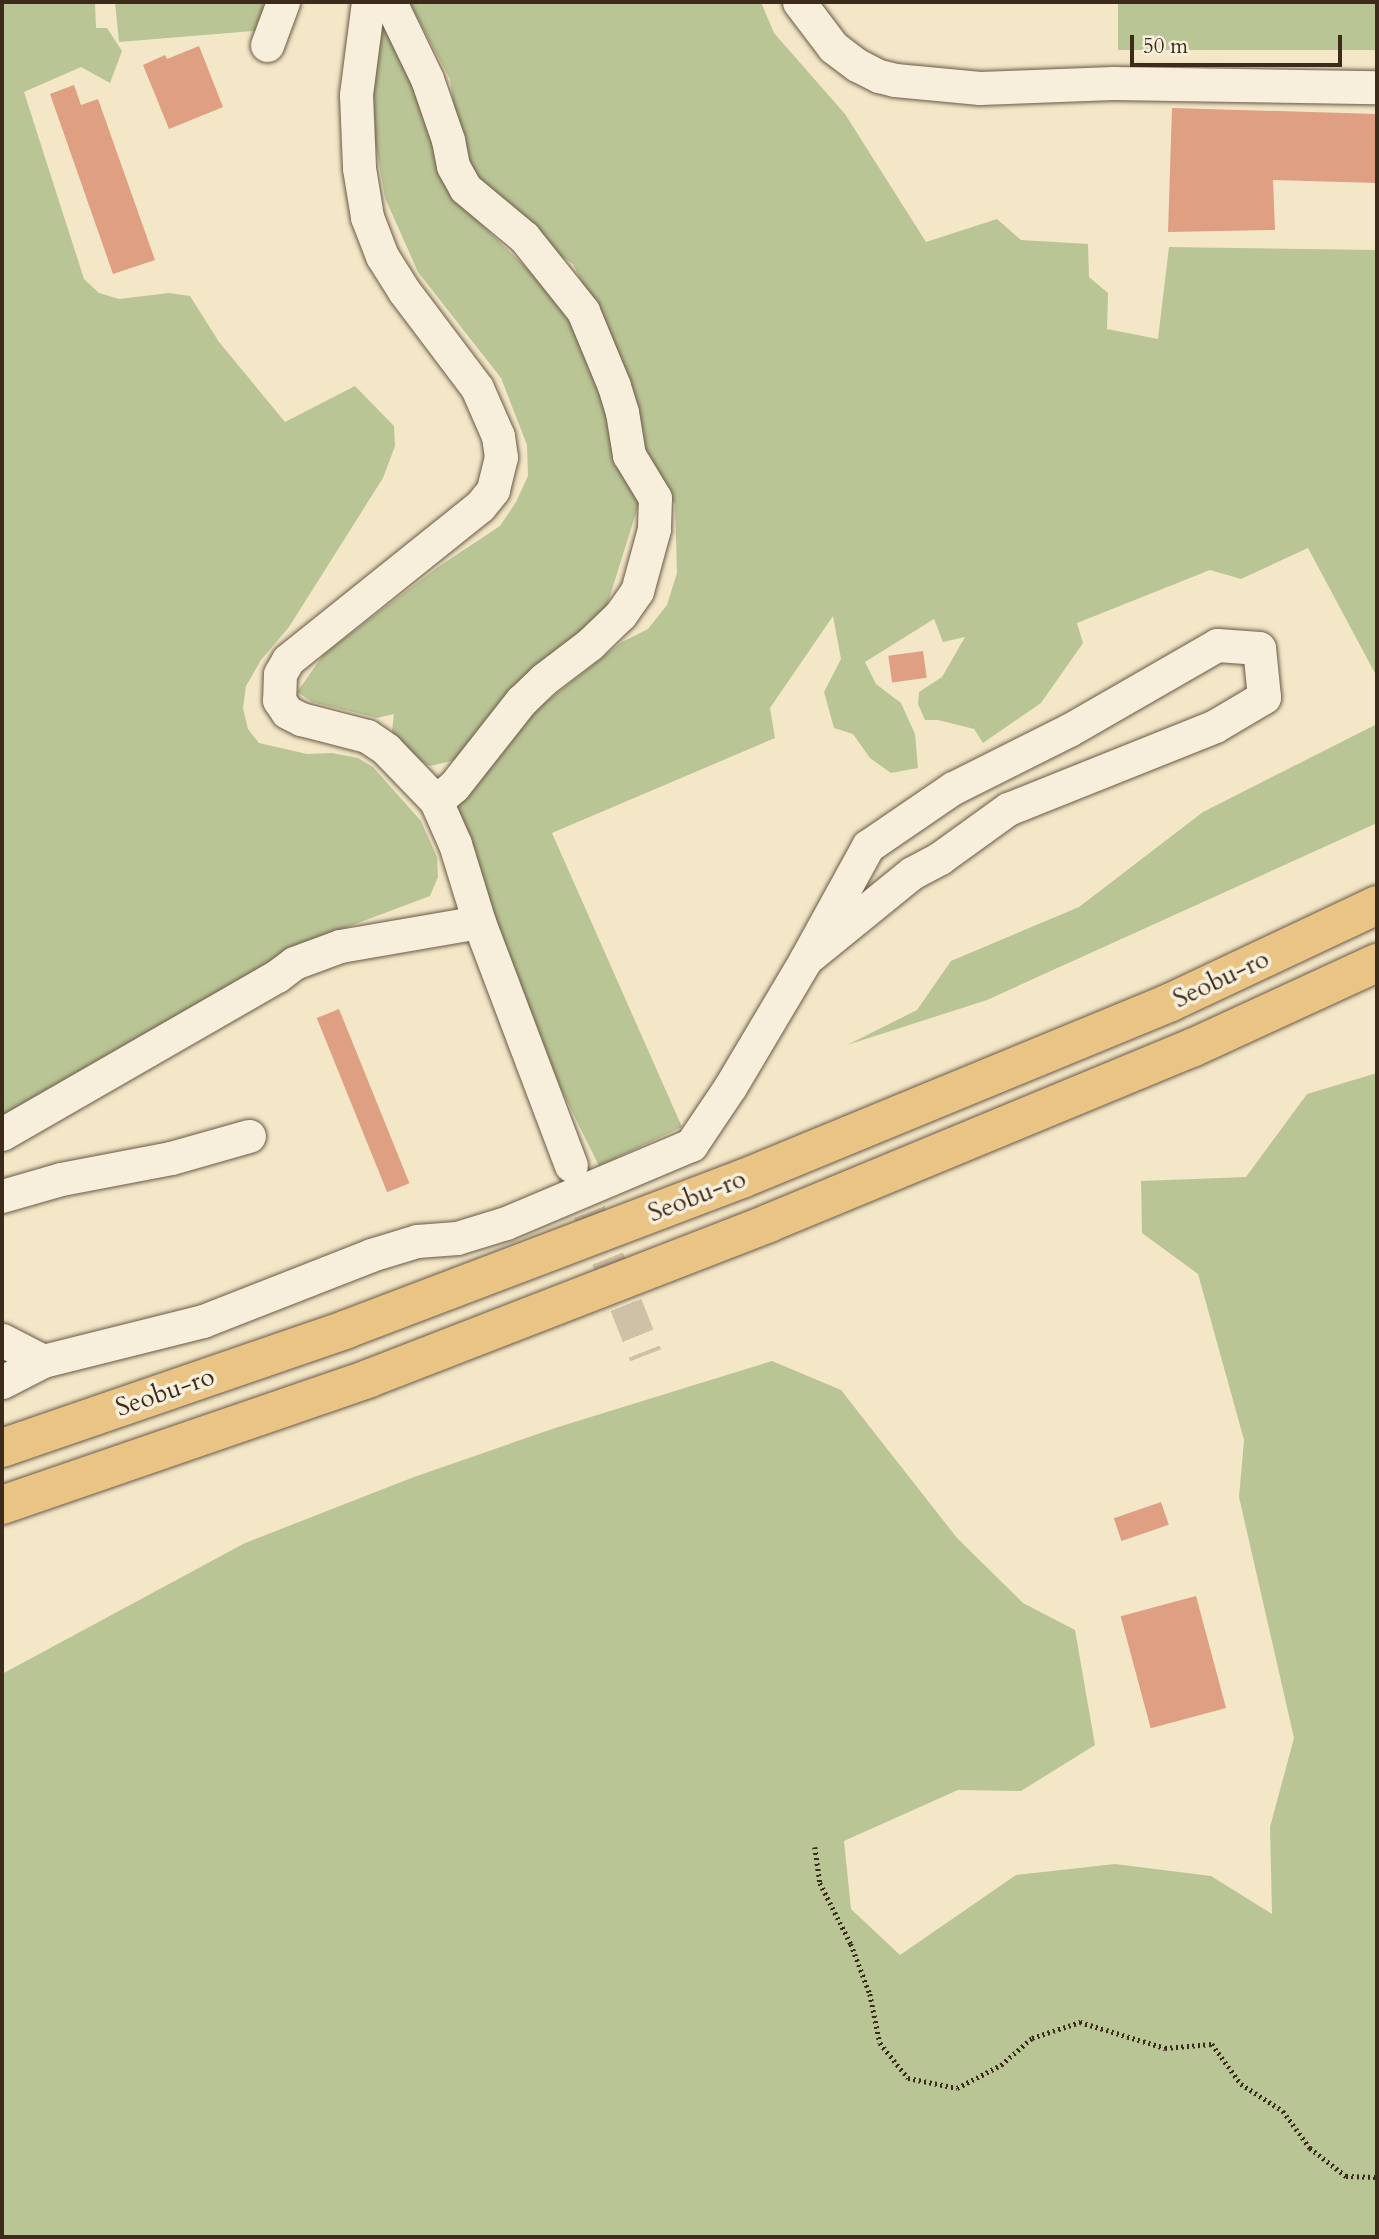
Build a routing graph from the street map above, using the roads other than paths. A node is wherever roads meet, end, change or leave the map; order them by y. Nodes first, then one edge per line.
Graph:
1 (283, 2) edge
2 (368, 2) edge
3 (390, 2) edge
4 (799, 2) edge
5 (267, 45) dead end
6 (1377, 87) edge
7 (436, 801) junction
8 (1377, 905) edge
9 (478, 922) junction
10 (806, 959) junction
11 (1377, 963) edge
12 (2, 1134) edge
13 (249, 1136) dead end
14 (571, 1165) tunnel mouth
15 (2, 1196) edge
16 (2, 1340) edge
17 (43, 1361) junction
18 (2, 1382) edge
19 (2, 1448) edge
20 (2, 1505) edge

1 - 5 lane
2 - 7 lane
3 - 7 lane
4 - 6 lane
7 - 9 lane
8 - 19 highway, Seobu-ro
9 - 12 lane
9 - 14 lane
10 - 10 lane
10 - 17 lane
11 - 20 highway, Seobu-ro
13 - 15 lane
16 - 17 lane
17 - 18 lane

